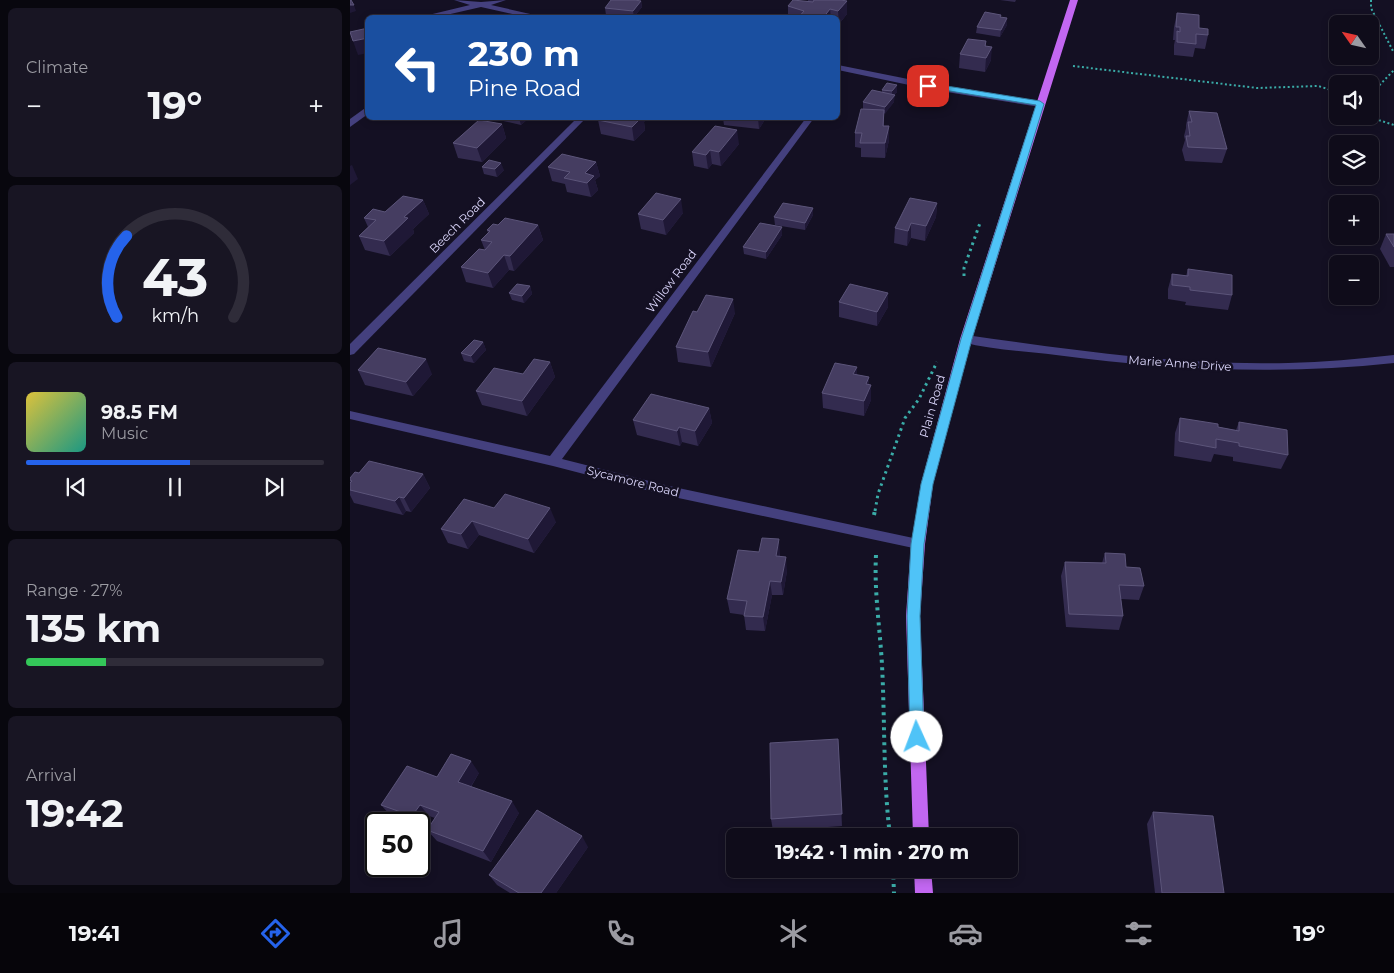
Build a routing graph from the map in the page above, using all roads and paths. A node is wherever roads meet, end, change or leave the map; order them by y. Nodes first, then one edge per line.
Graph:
1 (458, 0) edge
2 (502, 0) edge
3 (1074, 0) edge
4 (1370, 0) edge
5 (480, 5) junction
6 (434, 15) edge
7 (473, 15) edge
8 (529, 15) edge
9 (1394, 53) edge
10 (1053, 63) junction
11 (1394, 70) edge
12 (842, 71) edge
13 (1379, 86) edge
14 (1329, 89) edge
15 (1040, 104) junction
16 (365, 112) edge
17 (580, 120) edge
18 (809, 120) edge
19 (1379, 120) edge
20 (350, 124) edge
21 (1394, 125) edge
22 (966, 339) junction
23 (350, 351) edge
24 (1394, 359) edge
25 (350, 415) edge
26 (553, 461) junction
27 (918, 544) junction
28 (921, 828) edge
29 (893, 878) edge
30 (923, 878) edge
31 (894, 893) edge
32 (924, 893) edge

1 - 5 street
2 - 5 street
3 - 10 main road, Plain Road
4 - 9 path
5 - 6 street
5 - 7 street
5 - 8 street
10 - 14 path
10 - 15 main road, Plain Road
11 - 13 path
12 - 15 street
15 - 22 main road, Plain Road
16 - 20 street
17 - 23 street, Beech Road
18 - 26 street, Willow Road
19 - 21 path
22 - 24 street, Marie Anne Drive
22 - 27 main road, Plain Road
25 - 26 street, Sycamore Road
26 - 27 street, Sycamore Road
27 - 28 main road, Plain Road
29 - 31 path
30 - 32 main road

